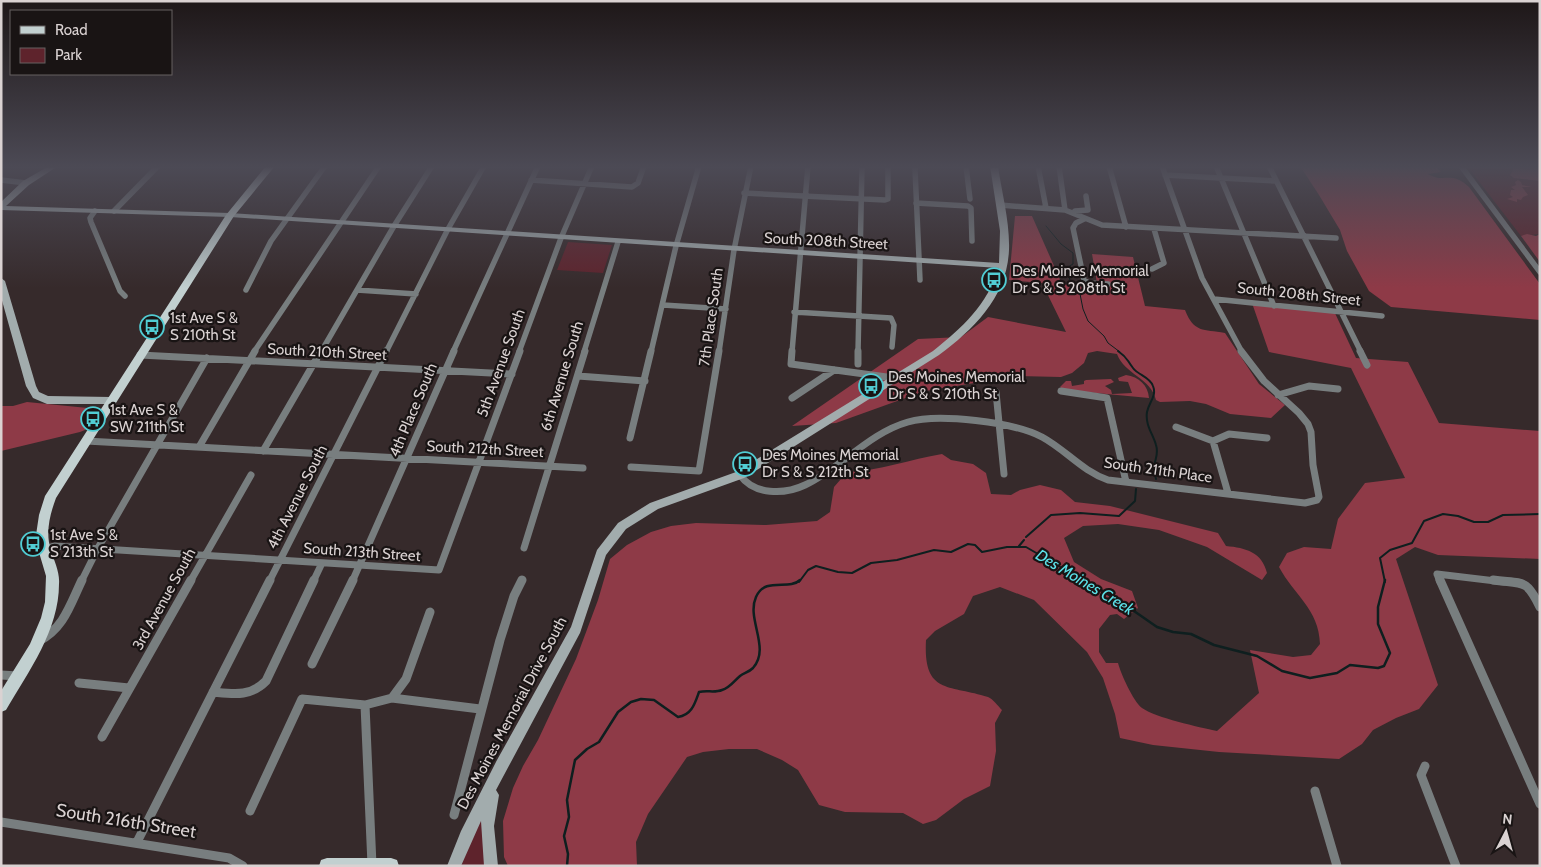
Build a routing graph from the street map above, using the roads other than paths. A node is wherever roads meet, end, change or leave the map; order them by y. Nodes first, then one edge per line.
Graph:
1 (119, 206) edge
2 (237, 206) edge
3 (293, 206) edge
4 (351, 206) edge
5 (406, 206) edge
6 (461, 206) edge
7 (518, 206) edge
8 (575, 206) edge
9 (687, 206) edge
10 (742, 206) edge
11 (804, 206) edge
12 (861, 206) edge
13 (916, 206) edge
14 (969, 206) edge
15 (1000, 206) edge
16 (1022, 206) edge
17 (1065, 206) edge
18 (1089, 206) edge
19 (1120, 206) edge
20 (1176, 206) edge
21 (1233, 206) edge
22 (1288, 206) edge
23 (1491, 206) edge
24 (1, 207) edge
25 (1046, 208) joint
26 (1066, 210) junction
27 (95, 211) junction
28 (114, 212) junction
29 (1073, 213) junction
30 (230, 215) junction
31 (284, 218) junction
32 (1084, 218) junction
33 (340, 222) junction
34 (394, 226) junction
35 (1126, 227) junction
36 (1154, 229) junction
37 (448, 230) junction
38 (1185, 231) junction
39 (505, 234) junction
40 (1244, 234) junction
41 (1303, 237) junction
42 (561, 238) junction
43 (1336, 238) dead end
44 (972, 241) dead end
45 (618, 242) junction
46 (676, 246) junction
47 (734, 250) junction
48 (799, 254) junction
49 (860, 257) junction
50 (920, 261) junction
51 (1002, 266) junction
52 (1152, 269) dead end
53 (1540, 272) edge
54 (920, 280) dead end
55 (1, 281) edge
56 (1108, 284) dead end
57 (246, 290) dead end
58 (357, 290) junction
59 (416, 294) junction
60 (125, 296) dead end
61 (1214, 299) junction
62 (663, 305) junction
63 (1274, 306) junction
64 (726, 309) junction
65 (794, 312) junction
66 (1340, 312) junction
67 (1382, 316) dead end
68 (858, 317) junction
69 (892, 347) dead end
70 (140, 355) junction
71 (207, 358) junction
72 (249, 360) junction
73 (314, 363) junction
74 (858, 364) dead end
75 (1367, 365) dead end
76 (379, 366) junction
77 (445, 370) junction
78 (834, 370) junction
79 (512, 374) junction
80 (578, 376) junction
81 (894, 378) junction
82 (645, 380) junction
83 (1338, 389) dead end
84 (1061, 391) dead end
85 (996, 392) dead end
86 (1278, 395) junction
87 (792, 398) dead end
88 (110, 401) junction
89 (998, 425) junction
90 (1176, 427) dead end
91 (630, 438) dead end
92 (1267, 438) dead end
93 (86, 441) junction
94 (1214, 442) junction
95 (156, 445) junction
96 (198, 447) junction
97 (264, 451) junction
98 (335, 455) junction
99 (407, 459) junction
100 (478, 463) junction
101 (550, 467) junction
102 (631, 467) dead end
103 (583, 468) dead end
104 (251, 474) dead end
105 (1004, 474) dead end
106 (740, 475) junction
107 (1126, 482) junction
108 (1228, 494) junction
109 (98, 548) junction
110 (524, 548) dead end
111 (44, 549) junction
112 (204, 555) junction
113 (281, 560) junction
114 (322, 563) junction
115 (360, 566) junction
116 (439, 570) joint
117 (522, 580) dead end
118 (1540, 607) edge
119 (430, 612) dead end
120 (38, 642) junction
121 (312, 664) dead end
122 (1, 675) edge
123 (18, 676) junction
124 (79, 683) dead end
125 (129, 688) junction
126 (212, 692) junction
127 (392, 698) junction
128 (1, 705) edge
129 (365, 705) junction
130 (480, 710) junction
131 (102, 737) dead end
132 (502, 766) junction
133 (1425, 766) dead end
134 (1315, 792) dead end
135 (1540, 804) edge
136 (250, 811) dead end
137 (454, 815) dead end
138 (1, 822) edge
139 (137, 842) junction
140 (372, 865) edge
141 (243, 866) edge
142 (327, 866) edge
143 (391, 866) edge
144 (454, 866) edge
145 (491, 866) edge
146 (1337, 866) edge
147 (1456, 866) edge

1 - 28 street
2 - 30 main road
3 - 31 street
4 - 33 street
5 - 34 street
6 - 37 street, 4th Avenue South
7 - 39 street, 4th Place South
8 - 42 street, 5th Avenue South
9 - 46 street
10 - 47 street, 7th Place South
11 - 48 street
12 - 49 street
13 - 50 street
14 - 44 street
15 - 51 street, Des Moines Memorial Drive South
16 - 25 street
17 - 26 street
18 - 29 street
19 - 35 street
20 - 38 street
21 - 40 street
22 - 41 street
23 - 53 street
24 - 27 street, South 208th Street
25 - 26 street
26 - 29 street
27 - 28 street, South 208th Street
27 - 60 street
28 - 30 street, South 208th Street
29 - 32 street
30 - 31 street, South 208th Street
30 - 70 main road
31 - 33 street, South 208th Street
31 - 57 street
32 - 35 street
32 - 56 street
33 - 34 street, South 208th Street
33 - 72 street
34 - 37 street, South 208th Street
34 - 58 street
35 - 36 street
36 - 38 street
36 - 52 street
37 - 39 street, South 208th Street
37 - 59 street, 4th Avenue South
38 - 40 street
38 - 61 street
39 - 42 street, South 208th Street
39 - 77 street, 4th Place South
40 - 41 street
40 - 63 street
41 - 43 street
41 - 66 street
42 - 45 street, South 208th Street
42 - 79 street, 5th Avenue South
45 - 46 street, South 208th Street
45 - 80 street, 6th Avenue South
46 - 47 street, South 208th Street
46 - 62 street
47 - 48 street, South 208th Street
47 - 64 street, 7th Place South
48 - 49 street, South 208th Street
48 - 65 street
49 - 50 street, South 208th Street
49 - 68 street
50 - 51 street, South 208th Street
50 - 54 street
51 - 81 street, Des Moines Memorial Drive South
55 - 88 street
58 - 59 street
58 - 73 street
59 - 76 street, 4th Avenue South
61 - 63 street, South 208th Street
61 - 86 street
62 - 64 street
62 - 82 street
63 - 66 street, South 208th Street
64 - 102 street, 7th Place South
65 - 68 street
65 - 78 street
66 - 67 street, South 208th Street
66 - 75 street
68 - 69 street
68 - 74 street
70 - 71 street, South 210th Street
70 - 88 main road
71 - 72 street, South 210th Street
71 - 95 street
72 - 73 street, South 210th Street
72 - 96 street
73 - 76 street, South 210th Street
73 - 97 street
76 - 77 street, South 210th Street
76 - 98 street, 4th Avenue South
77 - 79 street, South 210th Street
77 - 99 street, 4th Place South
78 - 81 street
78 - 87 street
79 - 100 street, 5th Avenue South
80 - 82 street
80 - 101 street, 6th Avenue South
81 - 106 street, Des Moines Memorial Drive South
82 - 91 street
83 - 86 street
84 - 107 street
85 - 89 street
86 - 108 street, South 211th Place
88 - 93 main road
89 - 105 street
89 - 106 street, South 211th Place
89 - 107 street, South 211th Place
90 - 94 street
92 - 94 street
93 - 95 street, South 212th Street
93 - 111 main road
94 - 108 street
95 - 96 street, South 212th Street
95 - 109 street
96 - 97 street, South 212th Street
97 - 98 street, South 212th Street
98 - 99 street, South 212th Street
98 - 113 street, 4th Avenue South
99 - 100 street, South 212th Street
99 - 115 street, 4th Place South
100 - 101 street, South 212th Street
100 - 116 street, 5th Avenue South
101 - 103 street, South 212th Street
101 - 110 street, 6th Avenue South
104 - 112 street, 3rd Avenue South
106 - 132 street, Des Moines Memorial Drive South
107 - 108 street, South 211th Place
109 - 111 street, South 213th Street
109 - 112 street, South 213th Street
109 - 120 street
111 - 120 main road
112 - 113 street, South 213th Street
112 - 125 street, 3rd Avenue South
113 - 114 street, South 213th Street
113 - 126 street, 4th Avenue South
114 - 115 street, South 213th Street
114 - 126 street
115 - 116 street, South 213th Street
115 - 121 street, 4th Place South
117 - 130 street
118 - 135 street
119 - 127 street
120 - 123 main road
122 - 123 street
123 - 128 main road
124 - 125 street
125 - 131 street, 3rd Avenue South
126 - 139 street, 4th Avenue South
127 - 129 street
127 - 130 street
129 - 136 street
129 - 140 street
130 - 137 street
132 - 144 street, Des Moines Memorial Drive South
132 - 145 street
133 - 147 street
134 - 146 street
138 - 139 street, South 216th Street
139 - 141 street, South 216th Street
140 - 142 main road
140 - 143 main road

